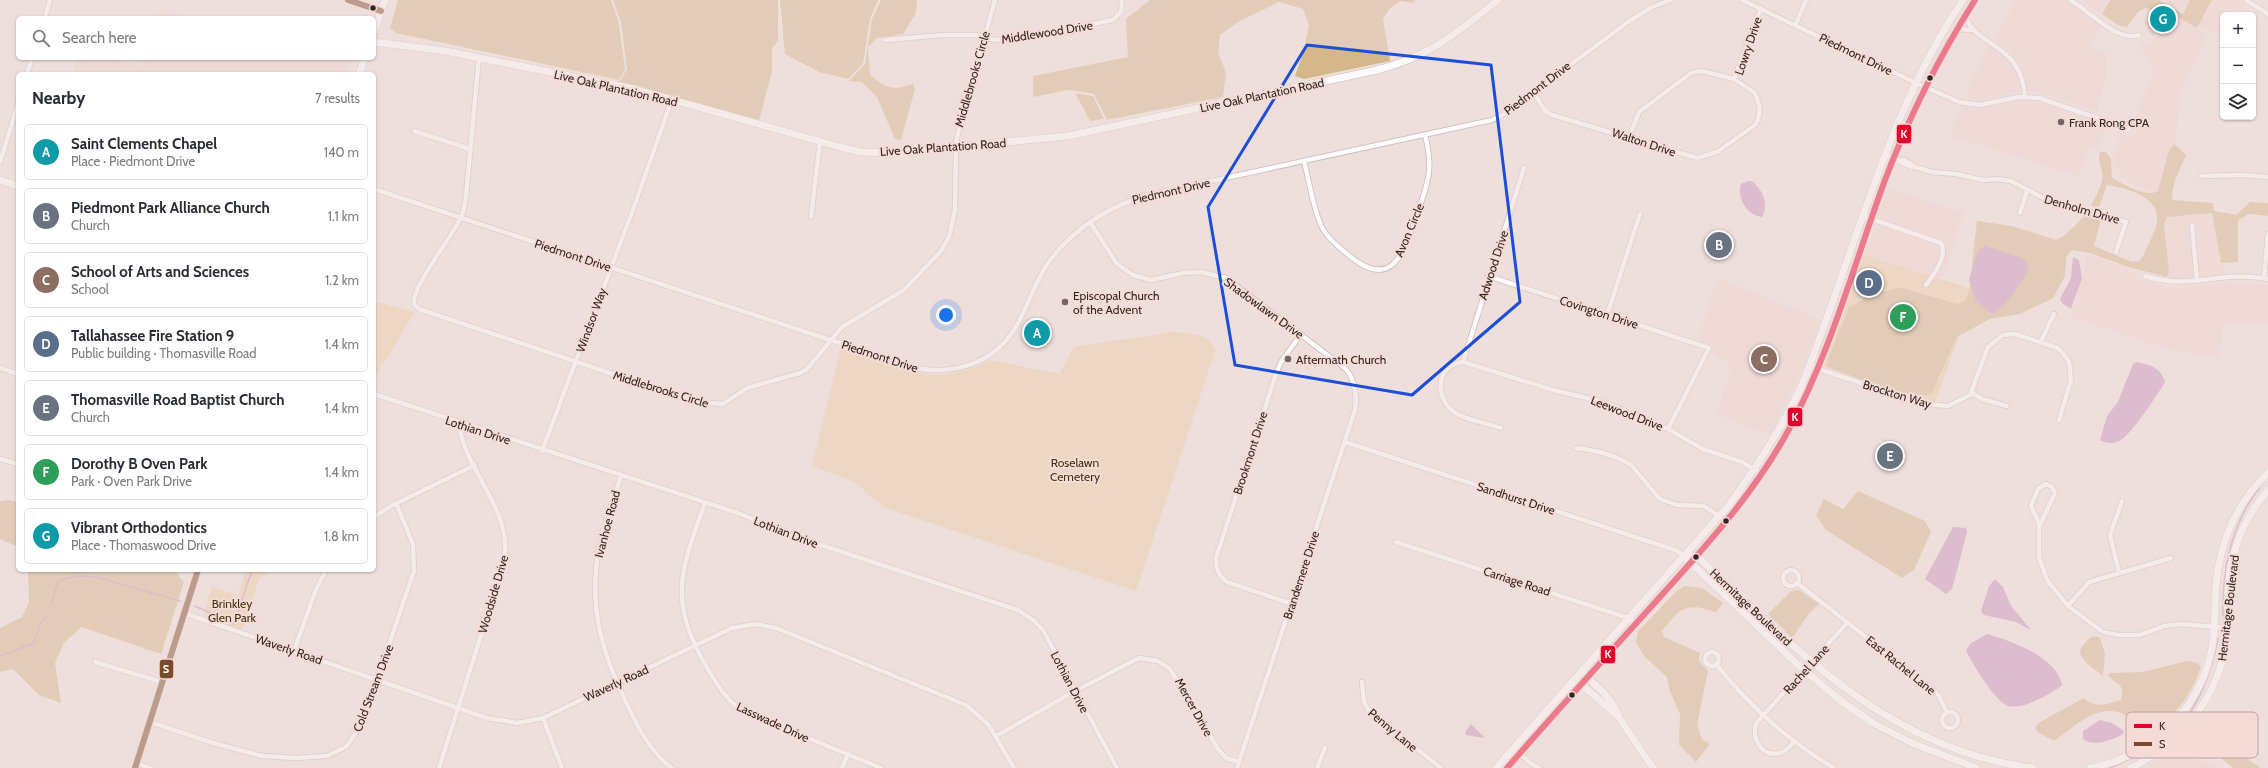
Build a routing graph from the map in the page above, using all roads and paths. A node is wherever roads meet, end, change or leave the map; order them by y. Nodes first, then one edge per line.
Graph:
1 (50, 0) edge
2 (348, 0) edge
3 (385, 0) edge
4 (995, 0) edge
5 (1122, 0) edge
6 (1498, 0) edge
7 (1671, 0) edge
8 (1742, 0) edge
9 (1806, 0) edge
10 (1963, 0) edge
11 (1975, 0) edge
12 (2070, 0) edge
13 (2246, 0) edge
14 (1761, 8) junction
15 (381, 11) junction
16 (2268, 14) edge
17 (1965, 15) junction
18 (45, 16) edge
19 (1796, 24) junction
20 (1948, 24) junction
21 (376, 26) edge
22 (1957, 30) junction
23 (1972, 30) junction
24 (2139, 35) dead end
25 (984, 37) junction
26 (885, 40) dead end
27 (376, 42) edge
28 (479, 57) junction
29 (31, 60) edge
30 (363, 60) edge
31 (28, 72) edge
32 (360, 72) edge
33 (1734, 78) junction
34 (1916, 83) junction
35 (1925, 86) junction
36 (1533, 91) junction
37 (2025, 97) junction
38 (672, 99) junction
39 (16, 110) edge
40 (1757, 121) joint
41 (2129, 128) dead end
42 (414, 131) dead end
43 (1425, 135) junction
44 (1629, 137) junction
45 (820, 142) junction
46 (955, 148) junction
47 (470, 149) junction
48 (1886, 155) junction
49 (1896, 159) junction
50 (1304, 161) junction
51 (0, 162) edge
52 (1524, 168) dead end
53 (2202, 176) dead end
54 (2268, 177) edge
55 (0, 180) edge
56 (16, 185) edge
57 (376, 190) edge
58 (2027, 191) junction
59 (2020, 212) dead end
60 (1640, 214) dead end
61 (1863, 216) junction
62 (811, 217) dead end
63 (461, 218) junction
64 (1871, 220) junction
65 (1090, 222) junction
66 (2192, 225) dead end
67 (2268, 234) edge
68 (2116, 252) dead end
69 (1848, 258) junction
70 (1857, 260) junction
71 (610, 267) junction
72 (1488, 276) junction
73 (2145, 276) dead end
74 (2266, 278) edge
75 (2197, 281) junction
76 (1926, 285) dead end
77 (1831, 307) junction
78 (1839, 310) junction
79 (2054, 314) dead end
80 (1607, 315) junction
81 (1301, 334) junction
82 (830, 340) junction
83 (2041, 341) junction
84 (576, 362) junction
85 (1463, 362) junction
86 (1809, 366) junction
87 (0, 368) edge
88 (1817, 369) junction
89 (16, 373) edge
90 (1354, 381) joint
91 (1972, 393) junction
92 (376, 395) edge
93 (2007, 406) dead end
94 (2059, 420) dead end
95 (460, 424) junction
96 (1501, 428) dead end
97 (1668, 430) junction
98 (1345, 442) junction
99 (1576, 448) dead end
100 (542, 451) junction
101 (0, 458) edge
102 (16, 463) edge
103 (475, 465) junction
104 (1754, 469) junction
105 (1762, 474) junction
106 (2267, 475) edge
107 (621, 476) junction
108 (2268, 490) edge
109 (2122, 500) dead end
110 (396, 503) junction
111 (705, 503) junction
112 (376, 516) edge
113 (1719, 516) junction
114 (2039, 527) junction
115 (1396, 542) dead end
116 (1685, 556) junction
117 (1697, 556) junction
118 (2171, 558) dead end
119 (1690, 564) junction
120 (197, 572) edge
121 (325, 572) edge
122 (2119, 572) junction
123 (1797, 583) dead end
124 (1292, 604) junction
125 (2068, 606) junction
126 (184, 613) junction
127 (1628, 618) junction
128 (1848, 622) junction
129 (1636, 623) junction
130 (2215, 627) junction
131 (2227, 628) junction
132 (694, 645) junction
133 (294, 651) junction
134 (96, 662) dead end
135 (1811, 663) junction
136 (1717, 665) dead end
137 (1804, 671) junction
138 (1581, 672) junction
139 (1588, 678) junction
140 (1575, 679) junction
141 (377, 680) junction
142 (162, 682) junction
143 (616, 682) junction
144 (1362, 682) dead end
145 (1582, 685) junction
146 (1075, 691) junction
147 (459, 708) junction
148 (2182, 712) edge
149 (2199, 712) edge
150 (1948, 713) dead end
151 (1764, 715) junction
152 (1618, 716) junction
153 (542, 718) junction
154 (150, 722) junction
155 (996, 736) junction
156 (1795, 741) junction
157 (1514, 747) junction
158 (1325, 748) dead end
159 (1520, 753) junction
160 (848, 754) junction
161 (2126, 756) edge
162 (2149, 758) edge
163 (1239, 762) junction
164 (136, 766) edge
165 (670, 767) edge
166 (150, 768) edge
167 (438, 768) edge
168 (562, 768) edge
169 (842, 768) edge
170 (881, 768) edge
171 (1014, 768) edge
172 (1118, 768) edge
173 (1237, 768) edge
174 (1317, 768) edge
175 (1440, 768) edge
176 (1496, 768) edge
177 (1507, 768) edge
178 (1539, 768) edge
179 (1653, 768) edge
180 (1834, 768) edge
181 (1976, 768) edge
182 (2033, 768) edge
183 (2090, 768) edge
184 (2131, 768) edge

1 - 18 street
2 - 15 street
3 - 15 street
4 - 25 street, Middlebrooks Circle
5 - 25 street, Middlewood Drive
6 - 46 street, Live Oak Plantation Road
7 - 36 street, Piedmont Drive
8 - 14 street, Piedmont Drive
9 - 19 street
10 - 20 street
11 - 17 street
12 - 24 street
13 - 16 street
14 - 19 street, Piedmont Drive
14 - 33 street, Lowry Drive
15 - 21 street
17 - 22 street
17 - 23 street
19 - 34 street, Piedmont Drive
20 - 22 street
20 - 34 street
22 - 23 street
22 - 35 street
23 - 37 street
25 - 26 street, Middlewood Drive
25 - 46 street, Middlebrooks Circle
27 - 28 street, Live Oak Plantation Road
28 - 38 street, Live Oak Plantation Road
28 - 47 street, Middlebrooks Circle
29 - 31 street
30 - 32 street
33 - 40 street, Lowry Drive
33 - 44 street
34 - 35 street, Piedmont Drive
34 - 48 street
35 - 37 street, Piedmont Drive
35 - 49 street
36 - 43 street, Piedmont Drive
36 - 44 street, Walton Drive
37 - 41 street
38 - 45 street, Live Oak Plantation Road
38 - 71 street, Windsor Way
39 - 51 street
40 - 44 street, Walton Drive
42 - 47 street
43 - 50 street, Piedmont Drive
43 - 50 street, Avon Circle
45 - 46 street, Live Oak Plantation Road
45 - 62 street
46 - 82 street, Middlebrooks Circle
47 - 63 street, Middlebrooks Circle
48 - 49 street, Denholm Drive
48 - 61 street
49 - 58 street, Denholm Drive
49 - 64 street
50 - 65 street, Piedmont Drive
52 - 72 street, Adwood Drive
53 - 54 street
55 - 56 street
57 - 63 street, Piedmont Drive
58 - 59 street
58 - 68 street, Denholm Drive
60 - 80 street
61 - 64 street
61 - 69 street
63 - 71 street, Piedmont Drive
63 - 84 street, Middlebrooks Circle
64 - 70 street
64 - 76 street
65 - 81 street, Shadowlawn Drive
65 - 82 street, Piedmont Drive
66 - 75 street
67 - 74 street
69 - 70 street
69 - 77 street
70 - 78 street
71 - 82 street, Piedmont Drive
71 - 84 street, Windsor Way
72 - 80 street, Covington Drive
72 - 85 street, Adwood Drive
73 - 75 street
74 - 75 street
77 - 78 street
77 - 86 street
78 - 88 street
79 - 83 street
80 - 97 street, Covington Drive
81 - 90 street, Shadowlawn Drive
81 - 124 street, Brookmont Drive
82 - 84 street, Middlebrooks Circle
83 - 91 street
83 - 94 street
84 - 100 street, Windsor Way
85 - 96 street
85 - 97 street, Leewood Drive
86 - 88 street, Brockton Way
86 - 104 street
87 - 89 street
88 - 91 street, Brockton Way
88 - 105 street
90 - 98 street, Brandemere Drive
91 - 93 street
92 - 95 street, Lothian Drive
95 - 100 street, Lothian Drive
95 - 103 street, Woodside Drive
97 - 104 street, Leewood Drive
98 - 116 street, Sandhurst Drive
98 - 124 street, Brandemere Drive
99 - 113 street
100 - 107 street, Lothian Drive
101 - 102 street
103 - 110 street
103 - 147 street, Woodside Drive
104 - 105 street, Leewood Drive
104 - 113 street
105 - 117 street
106 - 130 street, Hermitage Boulevard
107 - 111 street, Lothian Drive
107 - 143 street, Ivanhoe Road
108 - 131 street, Hermitage Boulevard
109 - 122 street
110 - 112 street
110 - 141 street, Cold Stream Drive
111 - 132 street, Lasswade Drive
111 - 146 street, Lothian Drive
113 - 116 street
114 - 114 street
114 - 125 street
115 - 127 street, Carriage Road
116 - 117 street
116 - 119 street, Hermitage Boulevard
116 - 127 street
117 - 119 street
117 - 135 street, Hermitage Boulevard
118 - 122 street
119 - 129 street
119 - 137 street, Hermitage Boulevard
120 - 126 street
121 - 133 street
122 - 125 street
123 - 128 street, East Rachel Lane
124 - 163 street, Brandemere Drive
125 - 130 street
126 - 133 street, Waverly Road
126 - 142 street
127 - 129 street, Carriage Road
127 - 138 street
128 - 135 street, Rachel Lane
128 - 150 street, East Rachel Lane
129 - 139 street
130 - 131 street
130 - 148 street, Hermitage Boulevard
131 - 149 street, Hermitage Boulevard
132 - 143 street, Waverly Road
132 - 155 street, Waverly Road
132 - 160 street, Lasswade Drive
133 - 141 street, Waverly Road
134 - 142 street
135 - 137 street, Rachel Lane
135 - 182 street, Hermitage Boulevard
136 - 151 street
137 - 151 street, Rachel Lane
137 - 181 street, Hermitage Boulevard
138 - 139 street
138 - 140 street
139 - 145 street
139 - 152 street
140 - 145 street
140 - 157 street
141 - 147 street, Waverly Road
141 - 154 street, Cold Stream Drive
142 - 154 street
143 - 153 street, Waverly Road
143 - 165 street, Ivanhoe Road
144 - 175 street, Penny Lane
145 - 152 street
145 - 159 street
146 - 155 street, Mercer Drive
146 - 163 street, Mercer Drive
146 - 172 street, Lothian Drive
147 - 153 street, Waverly Road
147 - 167 street, Woodside Drive
151 - 156 street
151 - 156 street, Rachel Lane
152 - 179 street
153 - 168 street
154 - 164 street
155 - 171 street, Waverly Road
156 - 180 street
157 - 159 street
157 - 176 street
158 - 174 street
159 - 177 street
159 - 178 street
160 - 169 street
160 - 170 street, Lasswade Drive
161 - 183 street, Hermitage Boulevard
162 - 184 street, Hermitage Boulevard
163 - 173 street, Brandemere Drive
164 - 166 street

